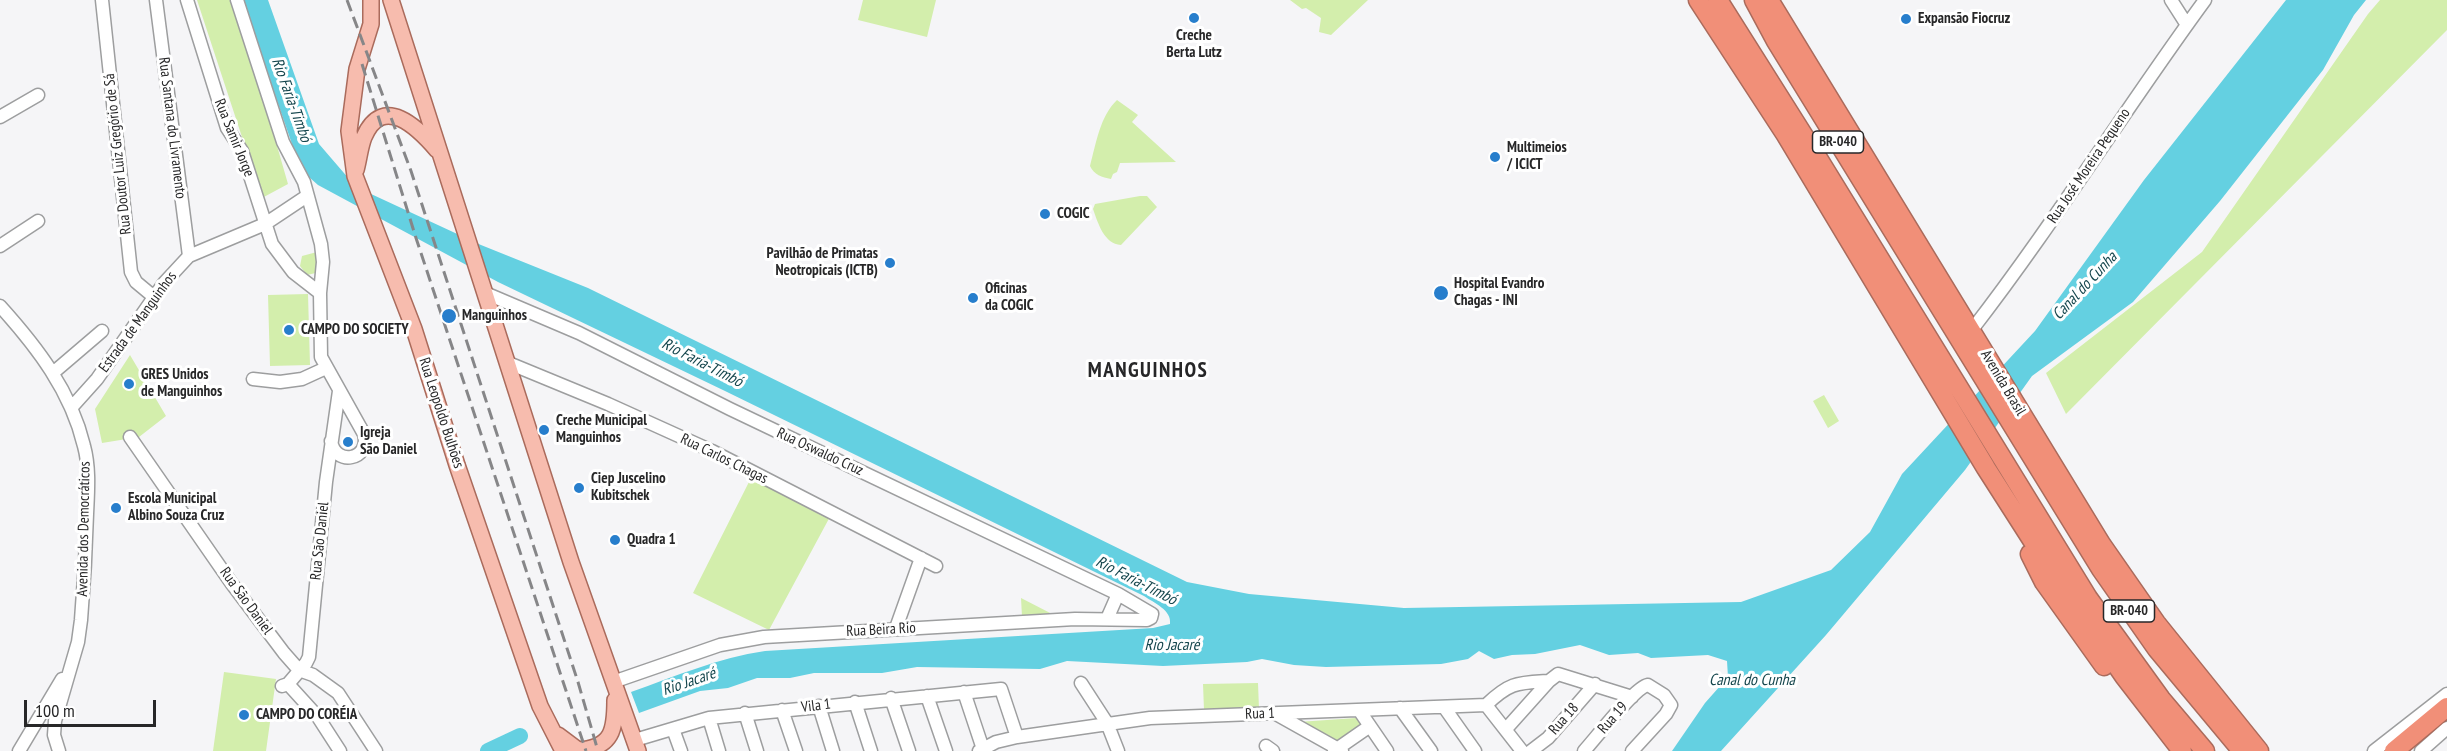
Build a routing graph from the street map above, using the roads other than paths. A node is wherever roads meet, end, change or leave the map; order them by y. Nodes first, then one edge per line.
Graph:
1 (102, 0) edge
2 (156, 0) edge
3 (187, 0) edge
4 (237, 0) edge
5 (371, 0) edge
6 (391, 0) edge
7 (1698, 0) edge
8 (1718, 0) edge
9 (1754, 0) edge
10 (1769, 0) edge
11 (1775, 0) edge
12 (2171, 0) edge
13 (2205, 0) edge
14 (1782, 23) junction
15 (2187, 25) junction
16 (38, 95) dead end
17 (0, 117) edge
18 (441, 154) junction
19 (357, 181) junction
20 (307, 195) junction
21 (38, 220) dead end
22 (265, 224) junction
23 (0, 246) edge
24 (189, 256) junction
25 (320, 293) junction
26 (485, 293) junction
27 (154, 297) junction
28 (0, 306) edge
29 (102, 331) dead end
30 (1971, 331) junction
31 (1975, 352) junction
32 (506, 362) junction
33 (326, 368) junction
34 (54, 372) junction
35 (1940, 373) junction
36 (253, 380) dead end
37 (339, 391) junction
38 (71, 408) junction
39 (130, 437) dead end
40 (331, 441) junction
41 (1990, 475) junction
42 (921, 558) junction
43 (936, 566) dead end
44 (1118, 594) junction
45 (1152, 614) joint
46 (1107, 619) junction
47 (896, 628) junction
48 (69, 667) junction
49 (300, 670) junction
50 (1549, 681) junction
51 (1081, 683) dead end
52 (1595, 684) junction
53 (614, 686) junction
54 (964, 692) junction
55 (2447, 694) edge
56 (927, 696) junction
57 (1632, 696) junction
58 (891, 698) junction
59 (855, 702) junction
60 (1486, 705) junction
61 (819, 706) junction
62 (1444, 707) junction
63 (2447, 707) edge
64 (1400, 708) junction
65 (1359, 710) junction
66 (782, 711) junction
67 (745, 713) junction
68 (1275, 713) junction
69 (709, 718) junction
70 (1107, 723) junction
71 (1370, 726) junction
72 (2447, 728) edge
73 (673, 729) junction
74 (1506, 729) junction
75 (553, 731) junction
76 (29, 733) junction
77 (54, 735) junction
78 (1017, 737) junction
79 (636, 746) edge
80 (981, 750) edge
81 (1338, 750) edge
82 (19, 751) edge
83 (59, 751) edge
84 (339, 751) edge
85 (376, 751) edge
86 (562, 751) edge
87 (681, 751) edge
88 (719, 751) edge
89 (757, 751) edge
90 (795, 751) edge
91 (833, 751) edge
92 (871, 751) edge
93 (909, 751) edge
94 (946, 751) edge
95 (1118, 751) edge
96 (1387, 751) edge
97 (1431, 751) edge
98 (1476, 751) edge
99 (1522, 751) edge
100 (1531, 751) edge
101 (1584, 751) edge
102 (1632, 751) edge
103 (2177, 751) edge
104 (2182, 751) edge
105 (2205, 751) edge
106 (2255, 751) edge
107 (2374, 751) edge
108 (2394, 751) edge
109 (2421, 751) edge

1 - 27 street, Rua Doutor Luiz Gregório de Sá
2 - 24 street, Rua Santana do Livramento
3 - 22 street, Rua Samir Jorge
4 - 20 street
5 - 19 main road, Rua Leopoldo Bulhões
6 - 18 main road
7 - 35 highway
8 - 35 highway, BR-040
9 - 31 highway, Avenida Brasil / BR-040
10 - 14 highway, Avenida Brasil
11 - 14 street
12 - 15 street
13 - 15 street, Rua José Moreira Pequeno
14 - 30 highway, Avenida Brasil
15 - 30 street, Rua José Moreira Pequeno
16 - 17 street
18 - 19 main road
18 - 26 main road
19 - 75 main road, Rua Leopoldo Bulhões
20 - 22 street, Estrada de Manguinhos
20 - 25 street
21 - 23 street
22 - 24 street, Estrada de Manguinhos
22 - 25 street, Rua Samir Jorge
24 - 27 street, Estrada de Manguinhos
25 - 33 street
26 - 32 main road
26 - 44 street, Rua Oswaldo Cruz
27 - 38 street, Estrada de Manguinhos
28 - 34 street, Avenida dos Democráticos
29 - 34 street
30 - 31 highway, Avenida Brasil
31 - 106 highway, Avenida Brasil / BR-040
32 - 42 street, Rua Carlos Chagas
32 - 53 main road
33 - 36 street
33 - 37 street
34 - 38 street, Avenida dos Democráticos
35 - 41 highway
35 - 105 highway, BR-040
37 - 40 street, Rua Sāo Daniel
37 - 40 street
38 - 48 street, Avenida dos Democráticos
39 - 49 street, Rua São Daniel
40 - 49 street, Rua Sāo Daniel
41 - 103 highway
41 - 104 highway
42 - 43 street, Rua Carlos Chagas
42 - 47 street
44 - 45 street, Rua Oswaldo Cruz
44 - 46 street
45 - 46 street, Rua Beira Rio
46 - 47 street, Rua Beira Rio
47 - 53 street, Rua Beira Rio
48 - 76 street, Avenida dos Democráticos
48 - 77 street, Avenida dos Democráticos
49 - 84 street, Rua Sāo Daniel
49 - 85 street, Rua São Daniel
50 - 52 street
50 - 60 street
50 - 74 street
51 - 70 street
52 - 57 street
52 - 100 street, Rua 18
53 - 75 main road
53 - 79 main road
54 - 56 street, Vila 1
54 - 78 street, Vila 1
54 - 80 street
55 - 107 street
56 - 58 street, Vila 1
56 - 94 street
57 - 101 street, Rua 19
57 - 102 street, Rua 19
58 - 59 street, Vila 1
58 - 93 street
59 - 61 street, Vila 1
59 - 92 street
60 - 62 street, Rua 1
60 - 74 street
61 - 66 street, Vila 1
61 - 91 street
62 - 64 street, Rua 1
62 - 98 street
63 - 108 highway
64 - 65 street, Rua 1
64 - 97 street
65 - 68 street, Rua 1
65 - 71 street
66 - 67 street, Vila 1
66 - 90 street
67 - 69 street, Vila 1
67 - 89 street
68 - 70 street, Rua 1
68 - 81 street
69 - 73 street, Vila 1
69 - 88 street
70 - 78 street, Rua 1
70 - 95 street
71 - 81 street
71 - 96 street
72 - 109 street
73 - 79 street, Vila 1
73 - 87 street
74 - 99 street
75 - 86 main road, Rua Leopoldo Bulhões
76 - 77 street
76 - 82 street, Avenida dos Democráticos
77 - 83 street, Avenida dos Democráticos
78 - 80 street, Rua 1

